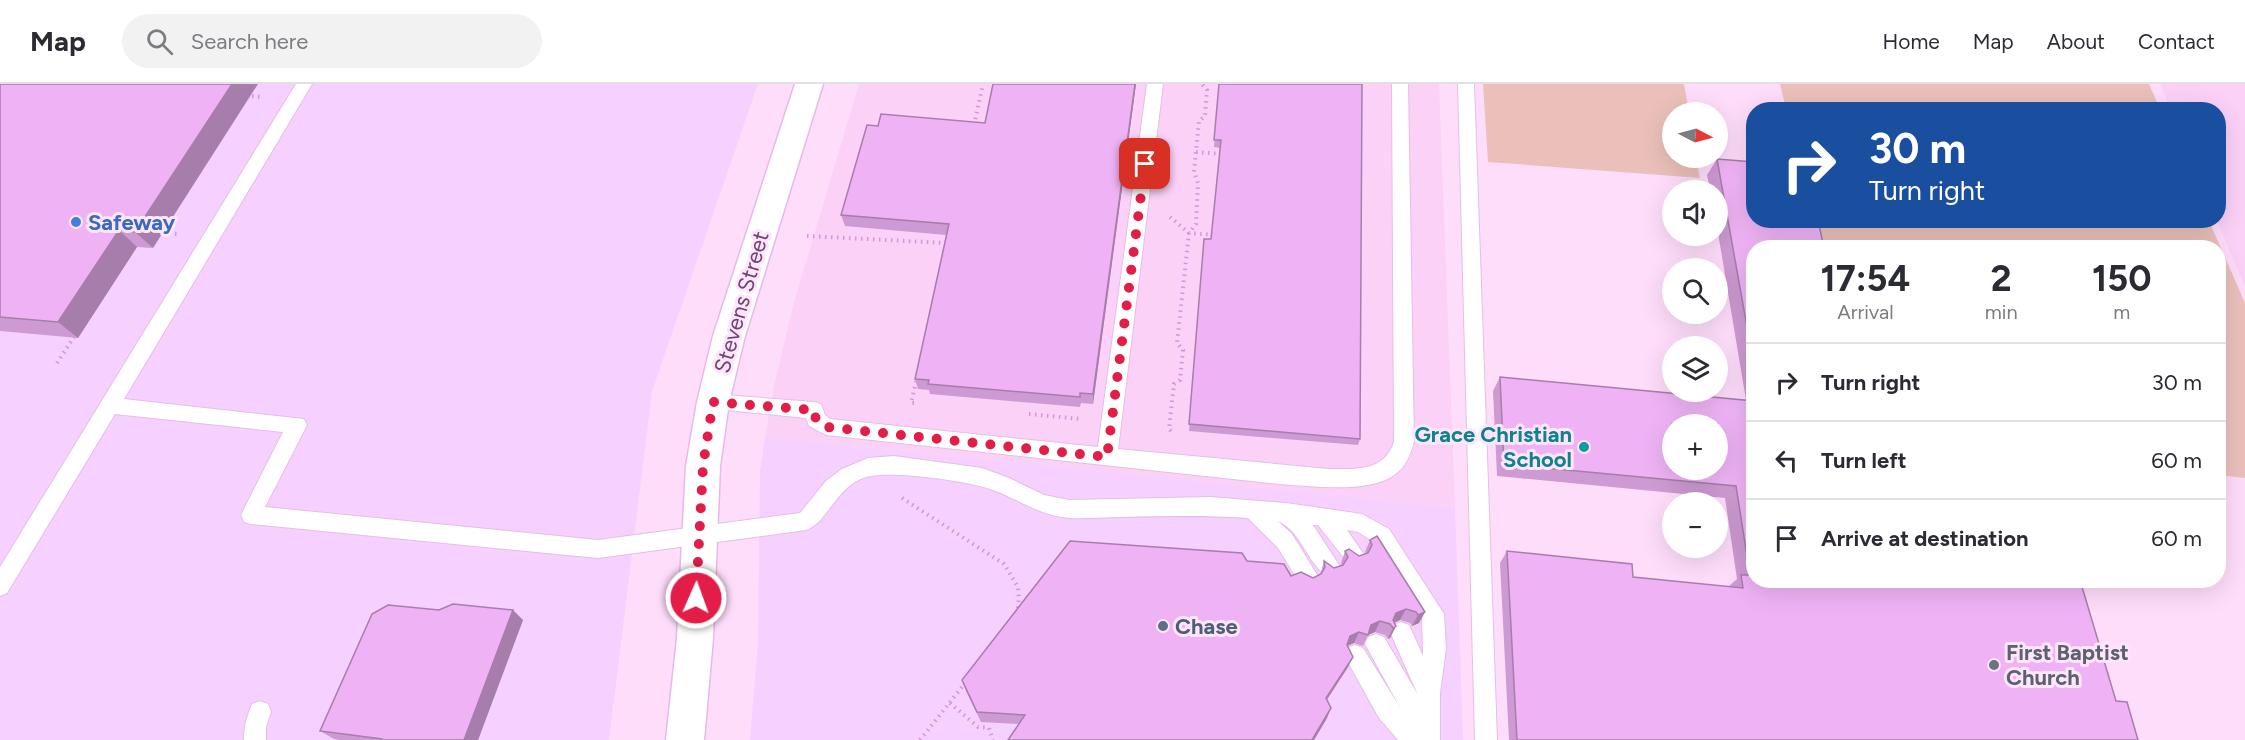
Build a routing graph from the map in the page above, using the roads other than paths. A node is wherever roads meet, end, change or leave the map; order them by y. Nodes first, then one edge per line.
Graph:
1 (304, 84) edge
2 (809, 84) edge
3 (1155, 84) edge
4 (1400, 84) edge
5 (1466, 84) edge
6 (713, 402) junction
7 (109, 405) junction
8 (1107, 457) junction
9 (1254, 510) junction
10 (1286, 512) junction
11 (1324, 517) junction
12 (698, 537) junction
13 (1355, 556) edge
14 (1331, 568) edge
15 (1308, 578) edge
16 (0, 586) edge
17 (1401, 632) edge
18 (1376, 644) edge
19 (1355, 655) edge
20 (1430, 693) junction
21 (260, 712) dead end
22 (255, 740) edge
23 (685, 740) edge
24 (1413, 740) edge
25 (1423, 740) edge
26 (1429, 740) edge
27 (1486, 740) edge

1 - 7 lane
2 - 6 street, Stevens Street
3 - 8 lane
4 - 8 lane
5 - 27 lane
6 - 8 lane
6 - 12 street, Stevens Street
7 - 12 lane
7 - 16 lane
9 - 10 lane
9 - 12 lane
9 - 15 lane
10 - 11 lane
10 - 14 lane
11 - 13 lane
11 - 20 lane
12 - 23 street, Stevens Street
17 - 20 lane
18 - 25 lane
19 - 24 lane
20 - 26 lane
21 - 22 lane

